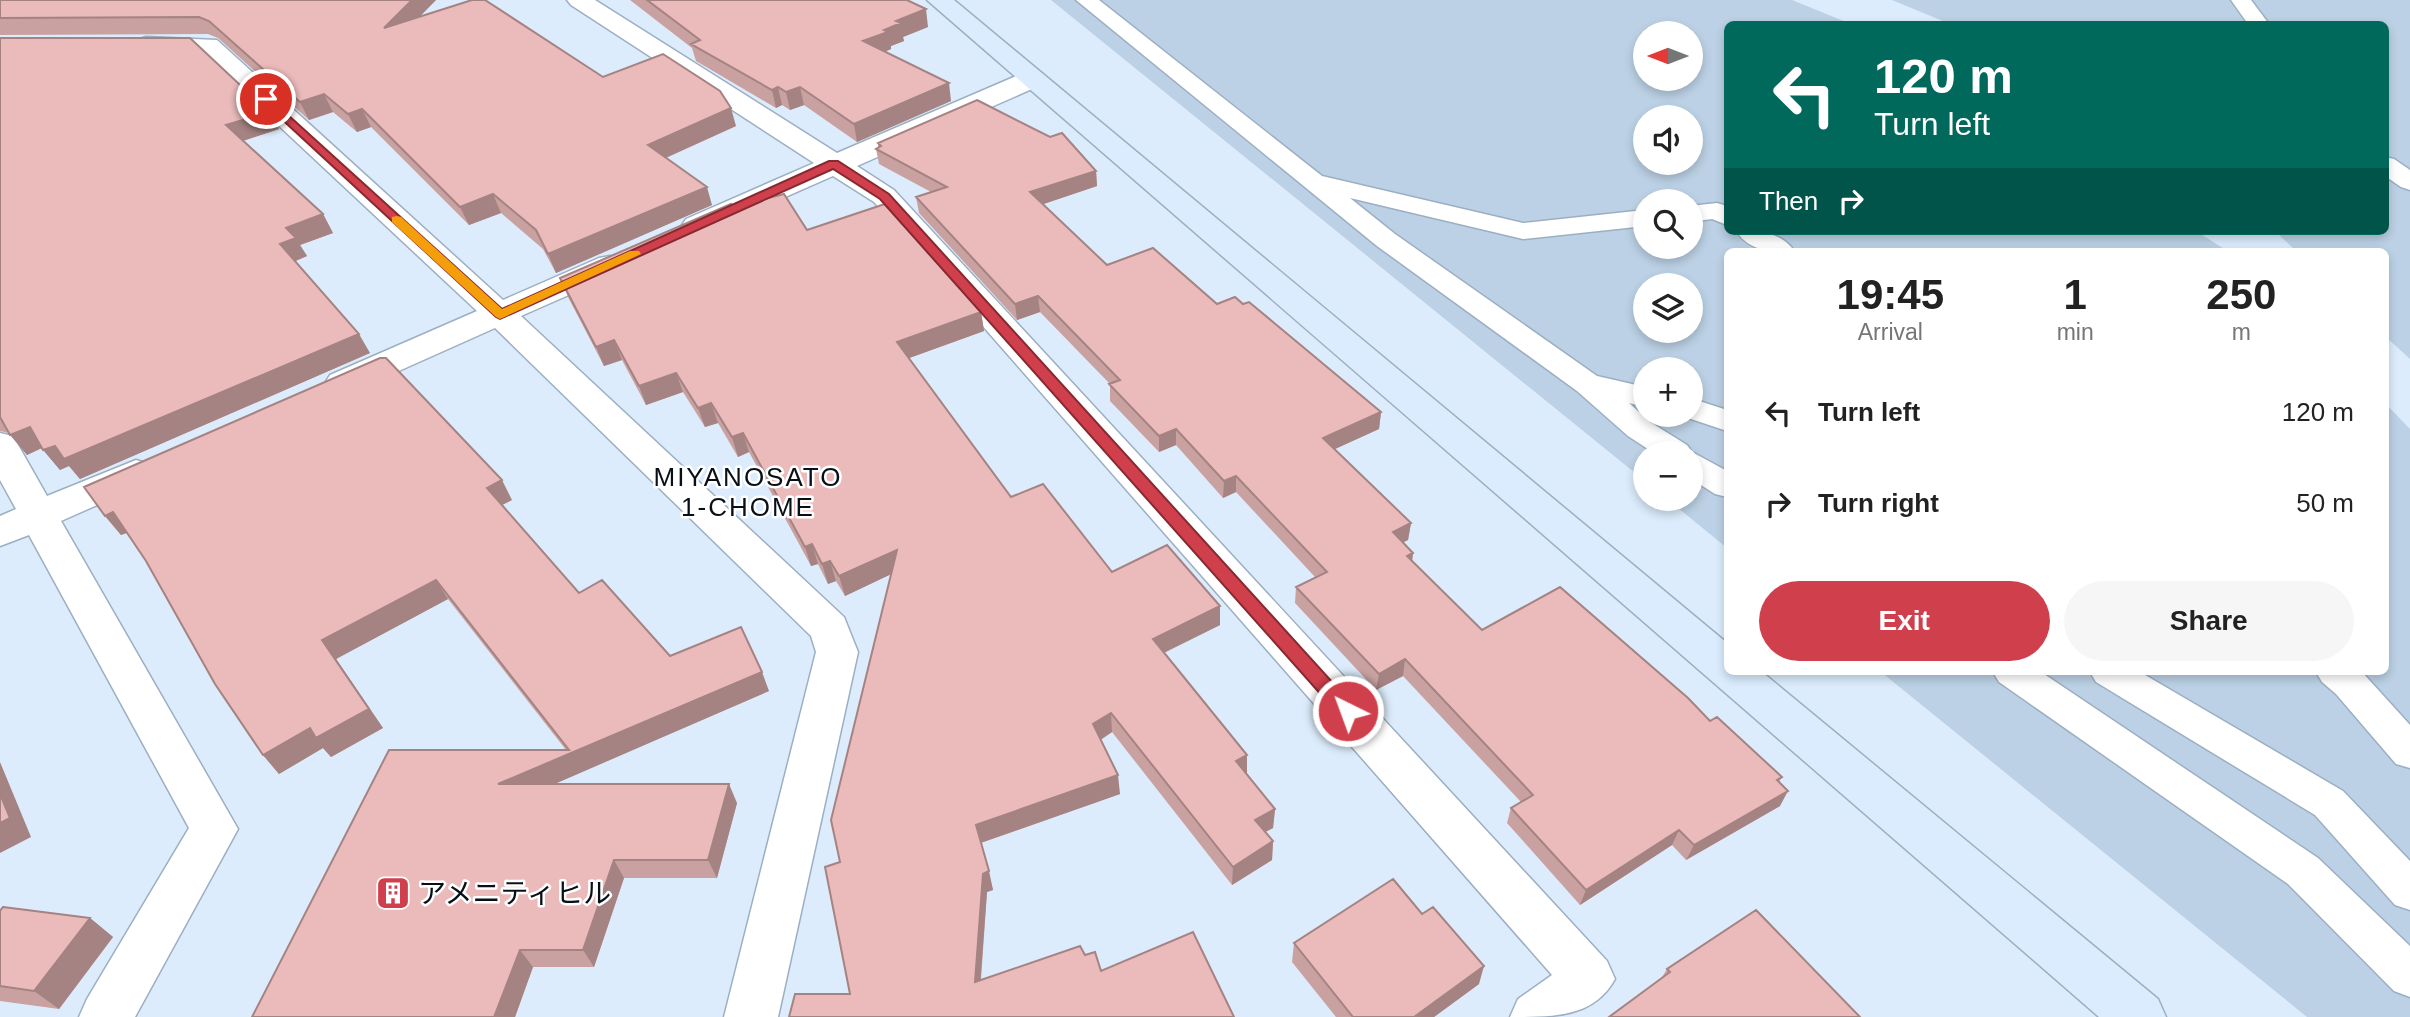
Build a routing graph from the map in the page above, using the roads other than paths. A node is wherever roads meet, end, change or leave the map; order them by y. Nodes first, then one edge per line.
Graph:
1 (579, 0) edge
2 (939, 0) edge
3 (1086, 0) edge
4 (2241, 0) edge
5 (2256, 21) edge
6 (111, 45) edge
7 (1032, 79) junction
8 (834, 164) junction
9 (2389, 167) edge
10 (1313, 182) junction
11 (2410, 182) edge
12 (1703, 213) edge
13 (1724, 215) edge
14 (1633, 219) edge
15 (1755, 235) edge
16 (669, 238) edge
17 (1776, 248) edge
18 (631, 255) edge
19 (500, 314) junction
20 (1588, 384) junction
21 (1633, 394) edge
22 (316, 395) edge
23 (1703, 413) edge
24 (1724, 420) edge
25 (1658, 441) edge
26 (0, 445) edge
27 (164, 461) edge
28 (1703, 471) edge
29 (1724, 484) edge
30 (19, 524) edge
31 (1724, 665) edge
32 (1736, 675) edge
33 (2016, 675) edge
34 (2114, 675) edge
35 (2339, 675) edge
36 (2410, 752) edge
37 (2410, 891) edge
38 (2410, 976) edge
39 (106, 1017) edge
40 (751, 1017) edge
41 (1537, 1017) edge
42 (2139, 1017) edge

1 - 8 street
2 - 7 street
3 - 10 lane
4 - 5 lane
6 - 19 street
7 - 8 street
7 - 31 street
8 - 16 street
8 - 41 street
9 - 11 lane
10 - 14 lane
10 - 20 lane
12 - 13 lane
15 - 17 lane
18 - 19 street
19 - 22 street
19 - 40 street
20 - 21 lane
20 - 25 lane
23 - 24 lane
26 - 30 street
27 - 30 street
28 - 29 lane
30 - 39 street
32 - 42 street
33 - 38 lane
34 - 37 lane
35 - 36 lane

